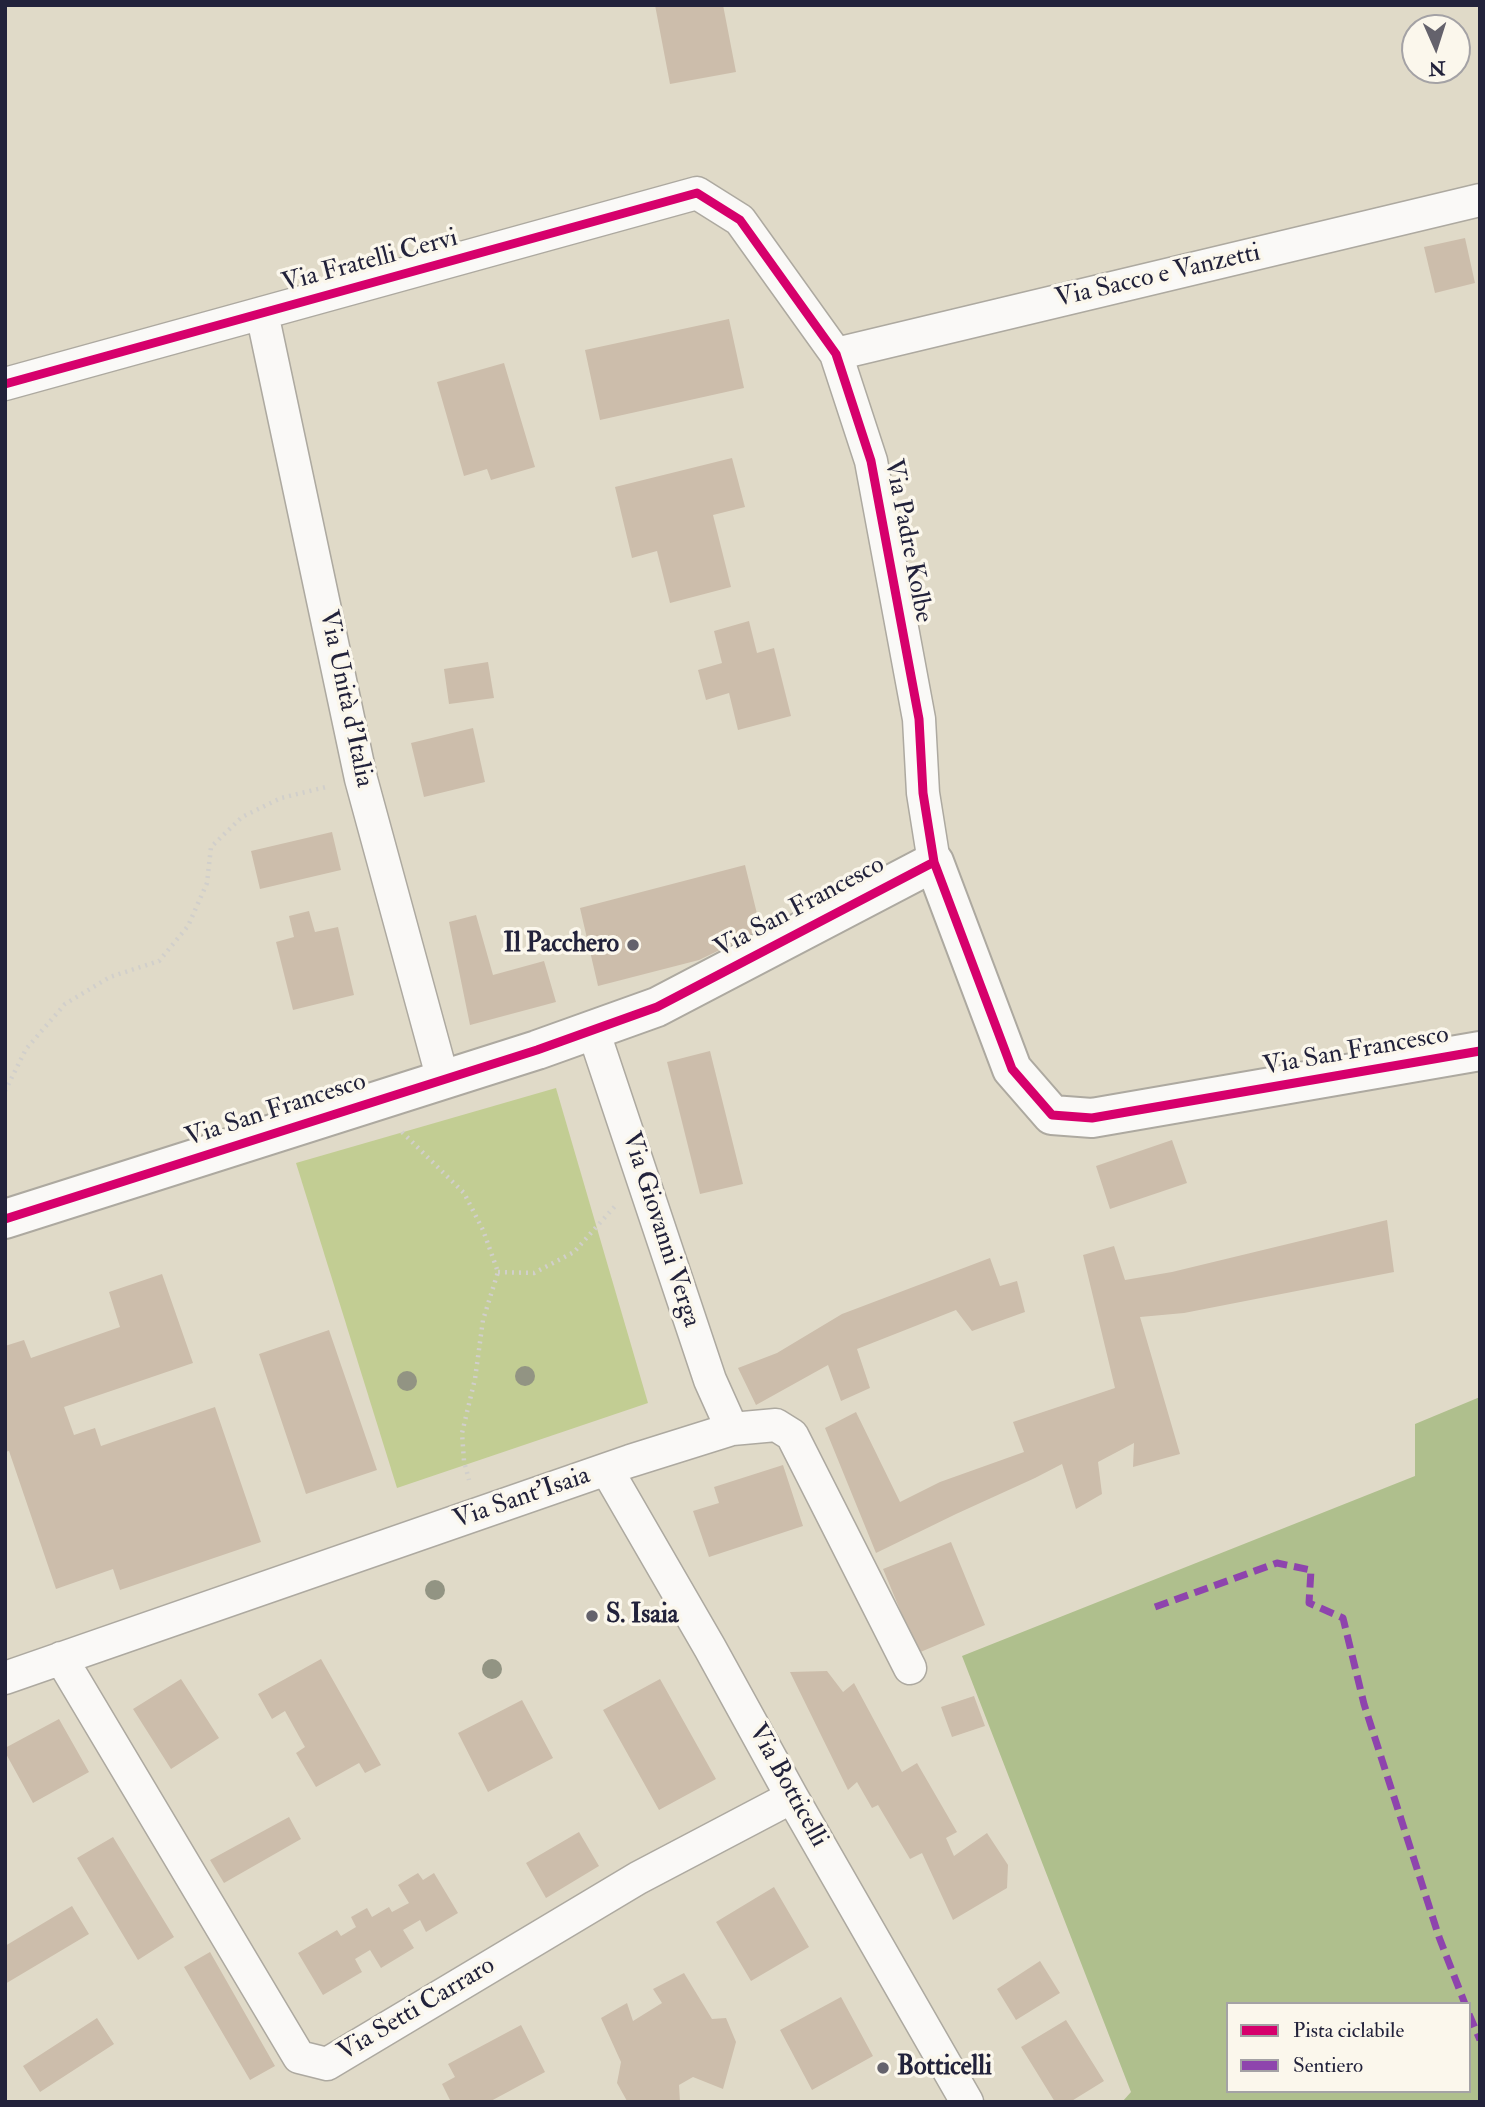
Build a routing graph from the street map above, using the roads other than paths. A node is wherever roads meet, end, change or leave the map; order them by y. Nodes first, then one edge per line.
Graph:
1 (1480, 200) edge
2 (740, 220) joint
3 (262, 313) junction
4 (836, 354) junction
5 (5, 384) edge
6 (934, 862) junction
7 (593, 1030) junction
8 (1480, 1051) edge
9 (443, 1080) junction
10 (5, 1219) edge
11 (732, 1429) junction
12 (607, 1470) junction
13 (61, 1658) junction
14 (910, 1668) dead end
15 (5, 1678) edge
16 (792, 1797) junction
17 (967, 2102) edge

1 - 4 street, Via Sacco e Vanzetti
2 - 3 street, Via Fratelli Cervi
2 - 4 street, Via Padre Kolbe
3 - 5 street, Via Fratelli Cervi
3 - 9 street, Via Unità d'Italia
4 - 6 street, Via Padre Kolbe
6 - 7 street, Via San Francesco
6 - 8 street, Via San Francesco
7 - 9 street, Via San Francesco
7 - 11 street, Via Giovanni Verga
9 - 10 street, Via San Francesco
11 - 12 street, Via Sant'Isaia
11 - 14 street, Via Sant'Isaia
12 - 13 street, Via Sant'Isaia
12 - 16 street, Via Botticelli
13 - 15 street, Via Sant'Isaia
13 - 16 street, Via Setti Carraro
16 - 17 street, Via Botticelli

